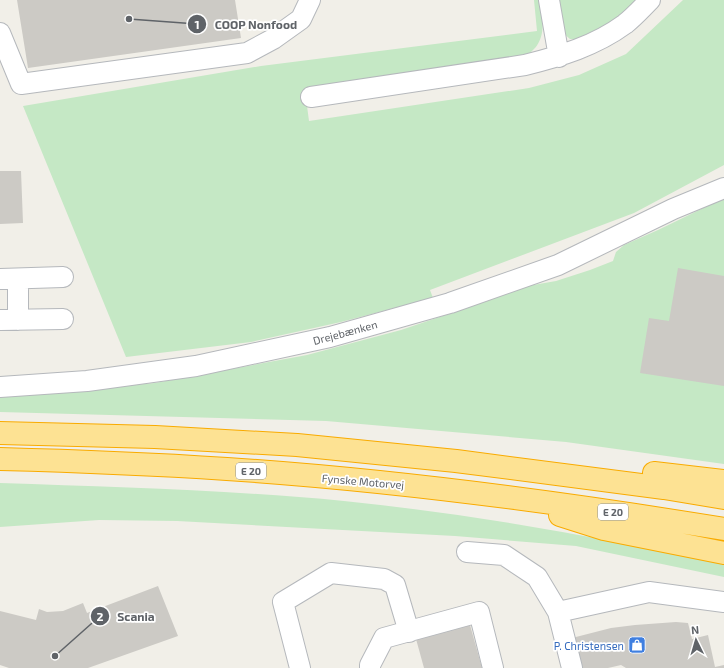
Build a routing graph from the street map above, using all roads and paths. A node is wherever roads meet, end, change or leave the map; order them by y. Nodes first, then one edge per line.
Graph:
1 (310, 0) edge
2 (549, 0) edge
3 (650, 0) edge
4 (0, 32) edge
5 (559, 57) junction
6 (311, 97) dead end
7 (724, 173) edge
8 (724, 188) edge
9 (672, 209) junction
10 (63, 277) dead end
11 (9, 279) edge
12 (63, 318) dead end
13 (9, 320) edge
14 (0, 387) edge
15 (0, 433) edge
16 (297, 445) junction
17 (0, 460) edge
18 (724, 480) edge
19 (502, 497) junction
20 (724, 498) edge
21 (724, 529) edge
22 (467, 552) dead end
23 (724, 553) edge
24 (724, 602) edge
25 (558, 612) junction
26 (408, 632) junction
27 (300, 668) edge
28 (370, 668) edge
29 (493, 668) edge
30 (572, 668) edge

1 - 4 street
2 - 5 street
3 - 5 street
5 - 6 street
7 - 9 street, Drejebænken
8 - 9 street, Drejebænken
9 - 14 street, Drejebænken
10 - 11 street
11 - 13 street
12 - 13 street
15 - 16 highway
16 - 18 highway
16 - 20 highway
17 - 19 highway, Fynske Motorvej / E 20
19 - 21 highway, Fynske Motorvej / E 20
19 - 23 highway
22 - 25 street
24 - 25 street
25 - 30 street
26 - 27 street
26 - 28 street
26 - 29 street

